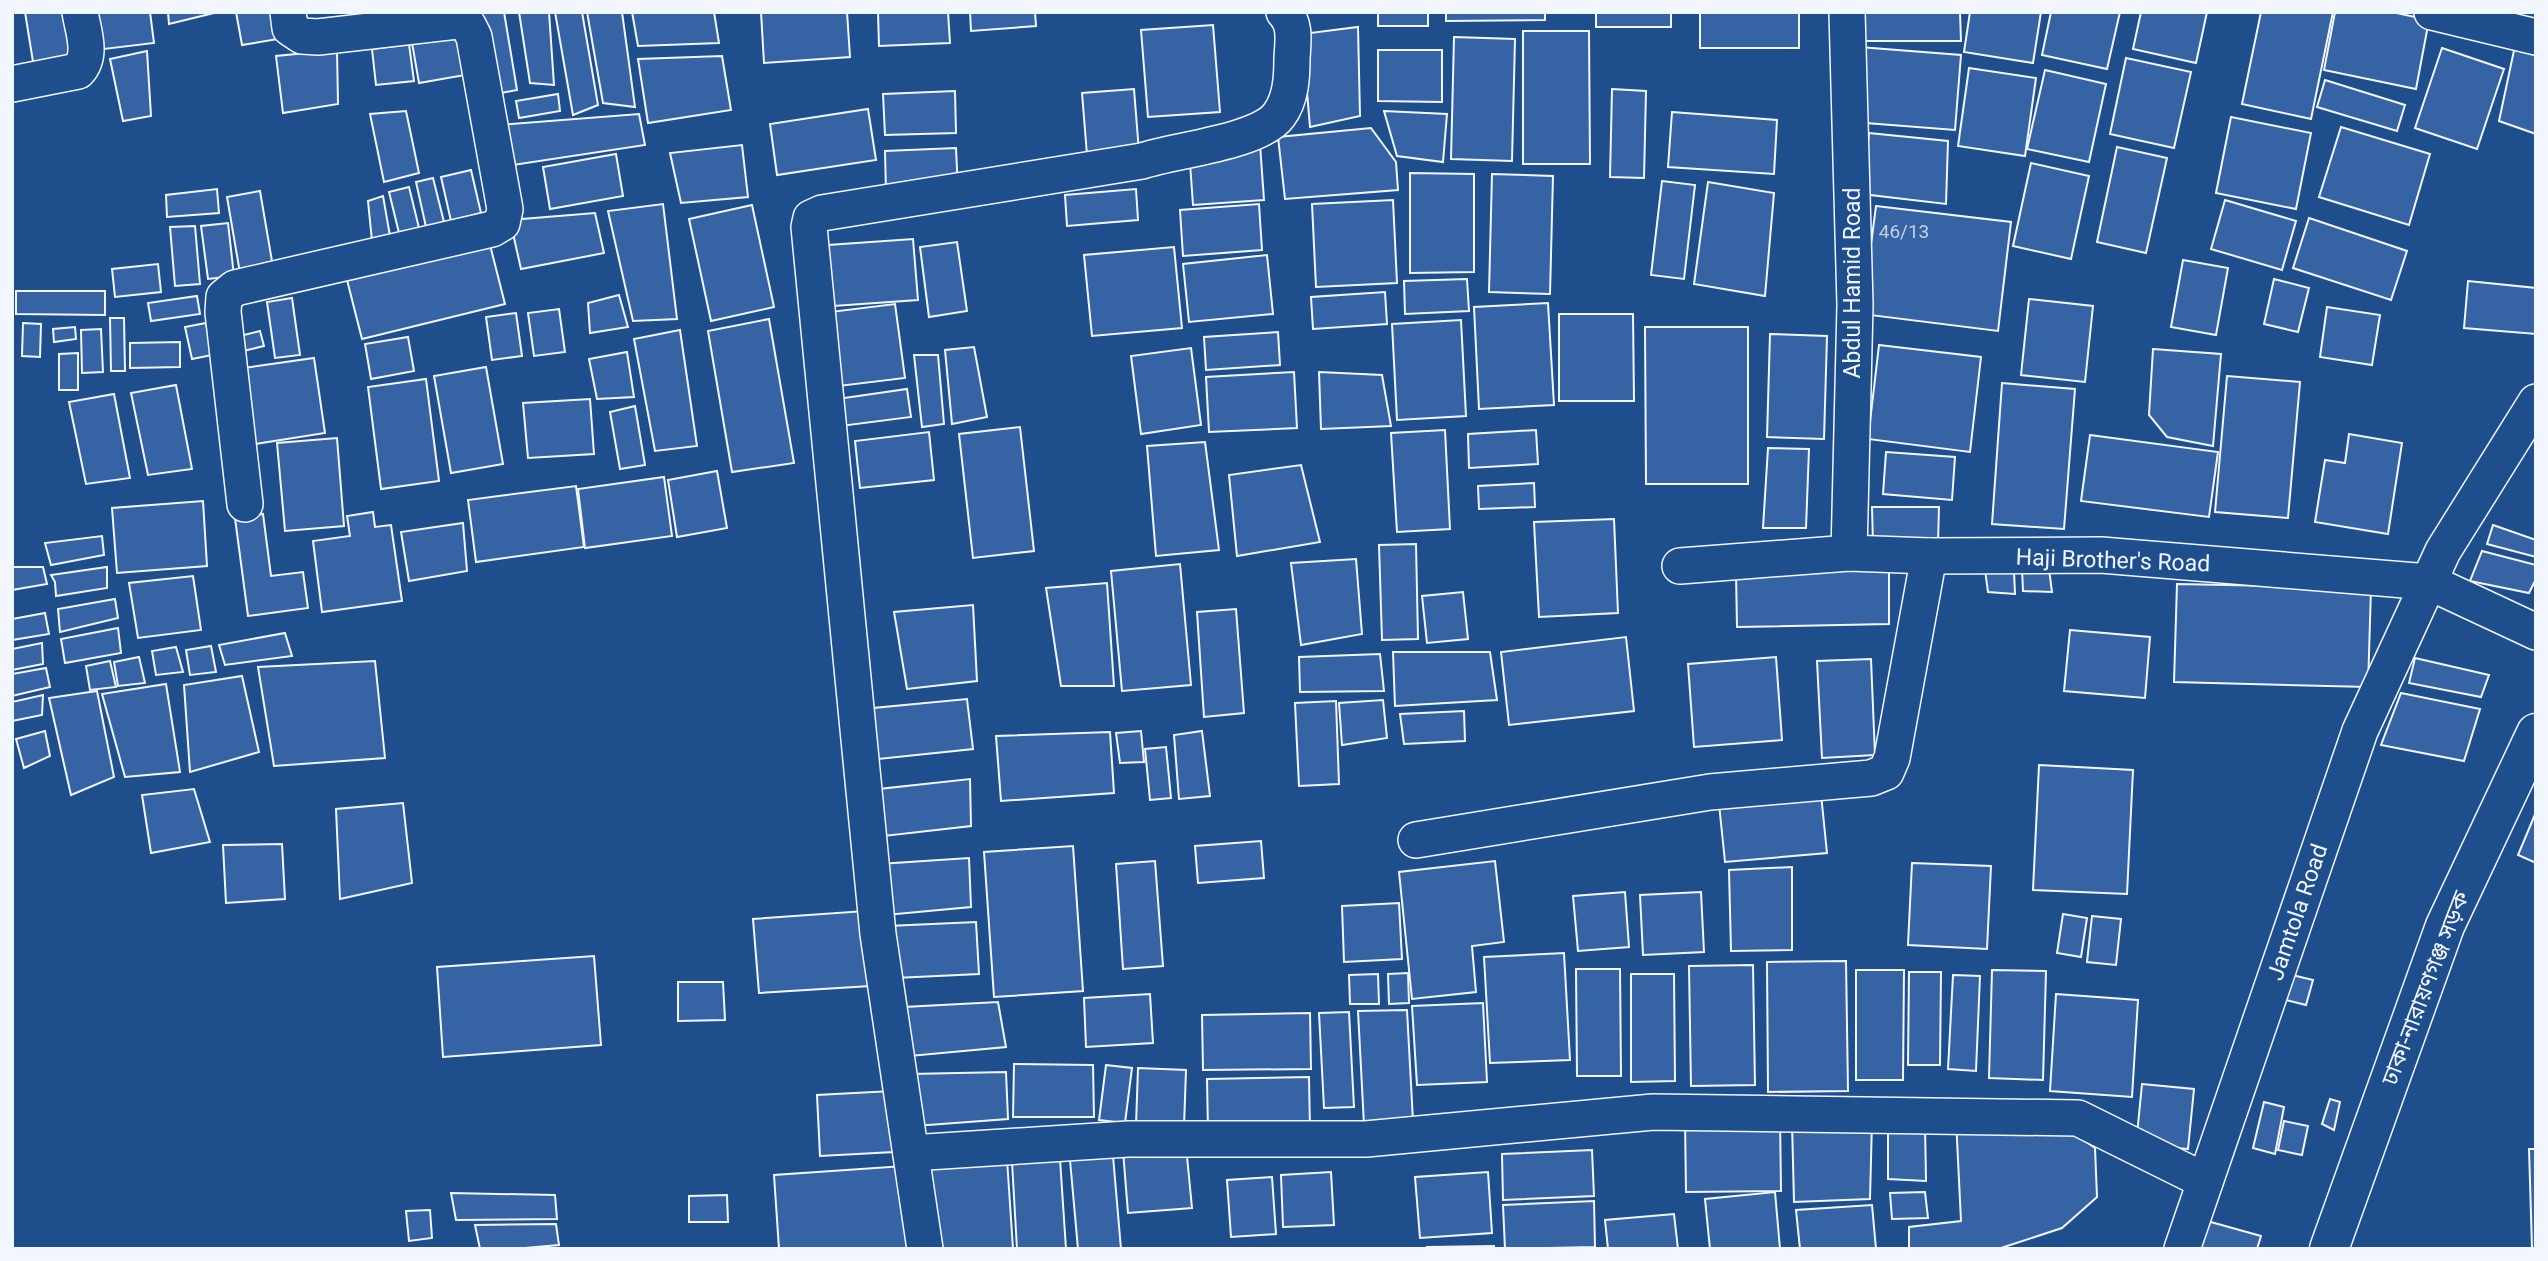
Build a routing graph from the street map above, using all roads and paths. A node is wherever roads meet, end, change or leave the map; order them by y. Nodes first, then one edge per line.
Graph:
1 (80, 12) edge
2 (288, 12) edge
3 (1284, 12) edge
4 (1847, 12) edge
5 (2432, 12) edge
6 (2536, 37) edge
7 (12, 84) edge
8 (2536, 402) edge
9 (244, 504) dead end
10 (1849, 553) junction
11 (1929, 556) junction
12 (1680, 566) dead end
13 (2429, 582) junction
14 (2536, 632) edge
15 (2536, 733) edge
16 (1416, 840) dead end
17 (911, 1153) junction
18 (2205, 1181) junction
19 (925, 1249) edge
20 (2182, 1249) edge
21 (2329, 1249) edge

1 - 7 street
2 - 9 street
3 - 17 street
4 - 10 street, Abdul Hamid Road
5 - 6 street
8 - 13 street, Jamtola Road
10 - 11 street, Haji Brother's Road
10 - 12 street, Haji Brother's Road
11 - 13 street, Haji Brother's Road
11 - 16 street
13 - 14 street, Haji Brother's Road
13 - 18 street, Jamtola Road
15 - 21 highway, ঢাকা-নারায়ণগঞ্জ সড়ক
17 - 18 street
17 - 19 street
18 - 20 street, Jamtola Road

